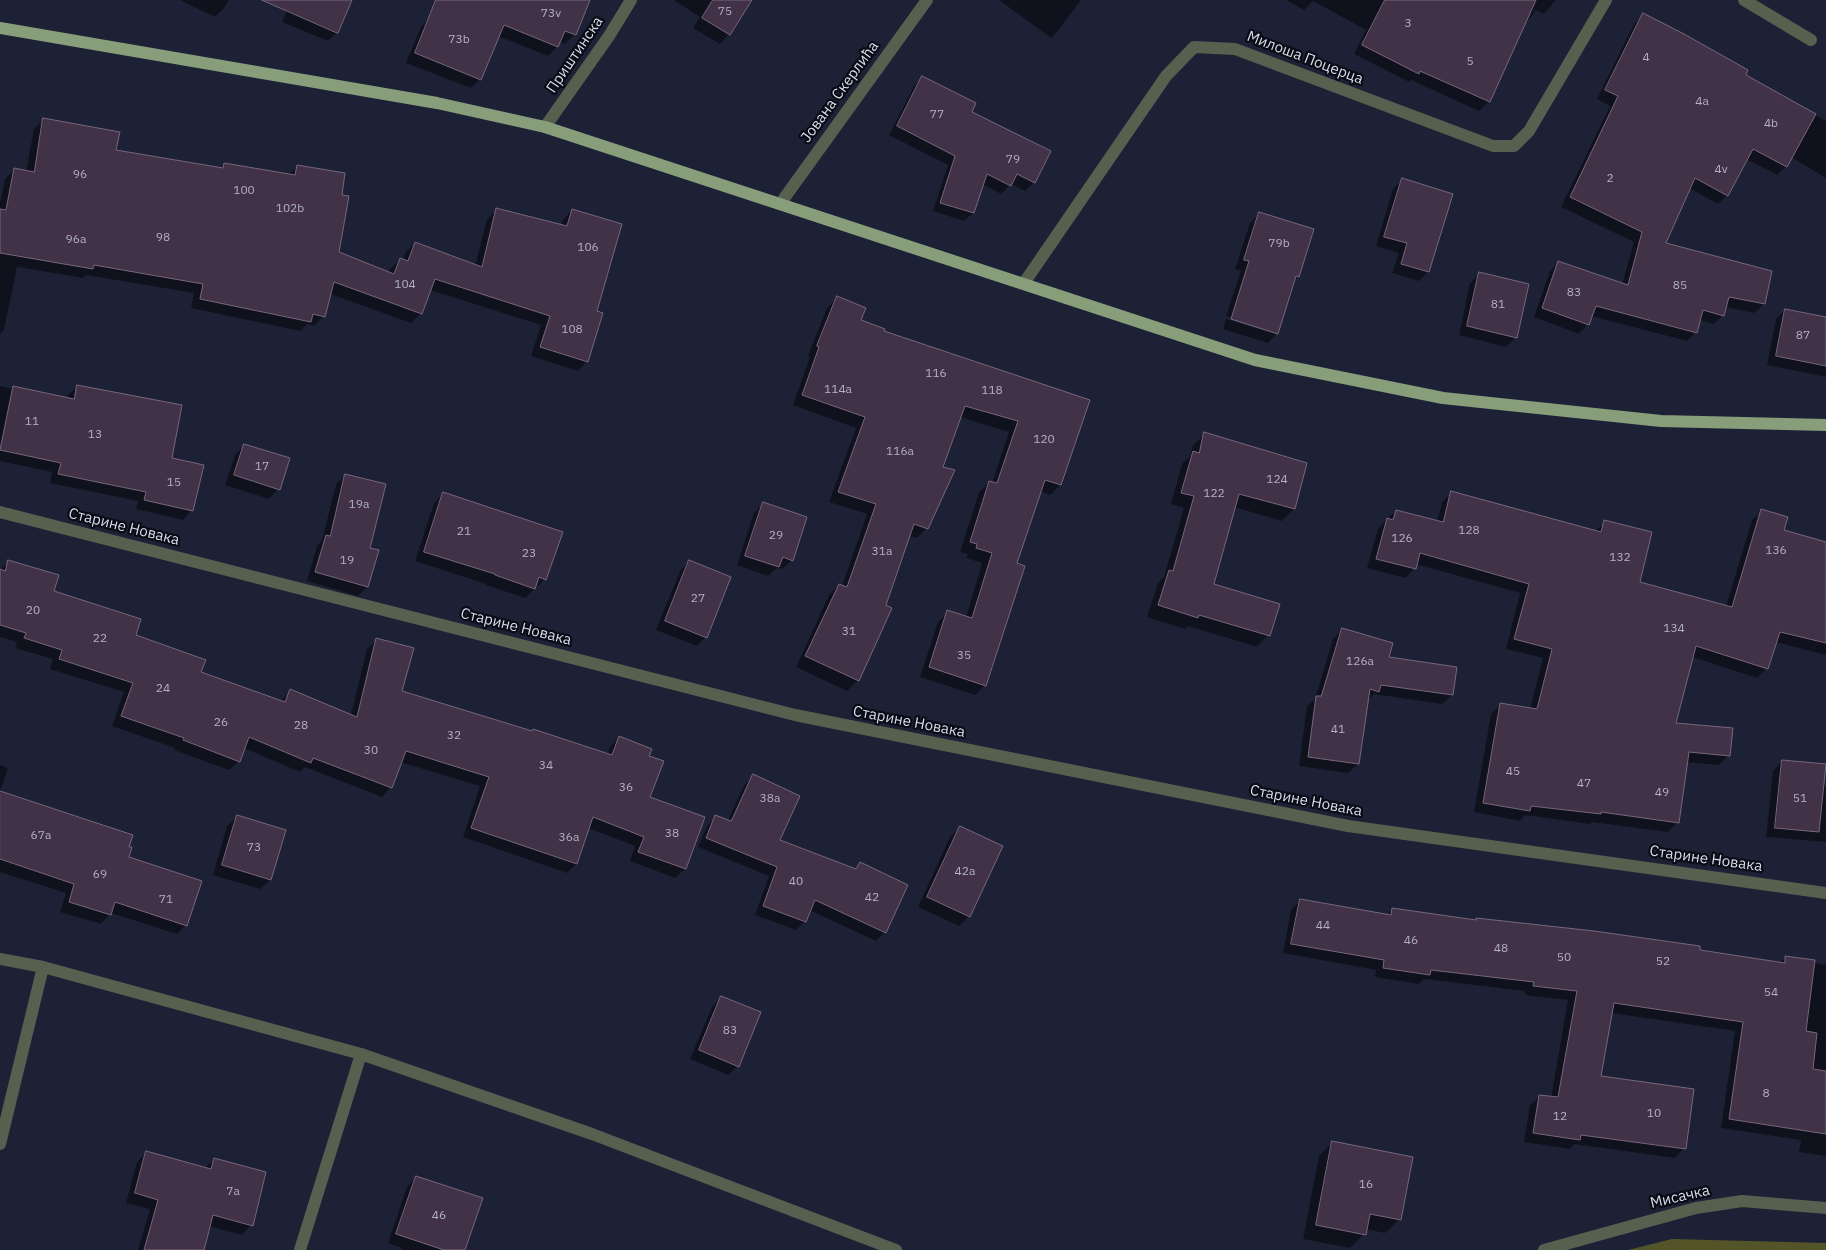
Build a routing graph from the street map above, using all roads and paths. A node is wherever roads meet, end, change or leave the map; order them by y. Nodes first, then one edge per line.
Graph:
1 (631, 0) edge
2 (927, 0) edge
3 (1606, 0) edge
4 (1744, 0) edge
5 (0, 28) edge
6 (1811, 40) dead end
7 (545, 127) junction
8 (780, 204) junction
9 (1024, 283) junction
10 (1826, 425) edge
11 (0, 512) edge
12 (1826, 893) edge
13 (0, 959) edge
14 (43, 967) junction
15 (361, 1054) junction
16 (0, 1144) edge
17 (1826, 1208) edge
18 (300, 1250) edge
19 (896, 1250) edge
20 (1544, 1250) edge

1 - 7 street, Приштинска
2 - 8 street, Јована Скерлића
3 - 9 street, Милоша Поцерца
4 - 6 street
5 - 7 main road
7 - 8 main road
8 - 9 main road
9 - 10 main road
11 - 12 street, Старине Новака
13 - 14 street
14 - 15 street
14 - 16 street
15 - 18 street
15 - 19 street
17 - 20 street, Мисачка

